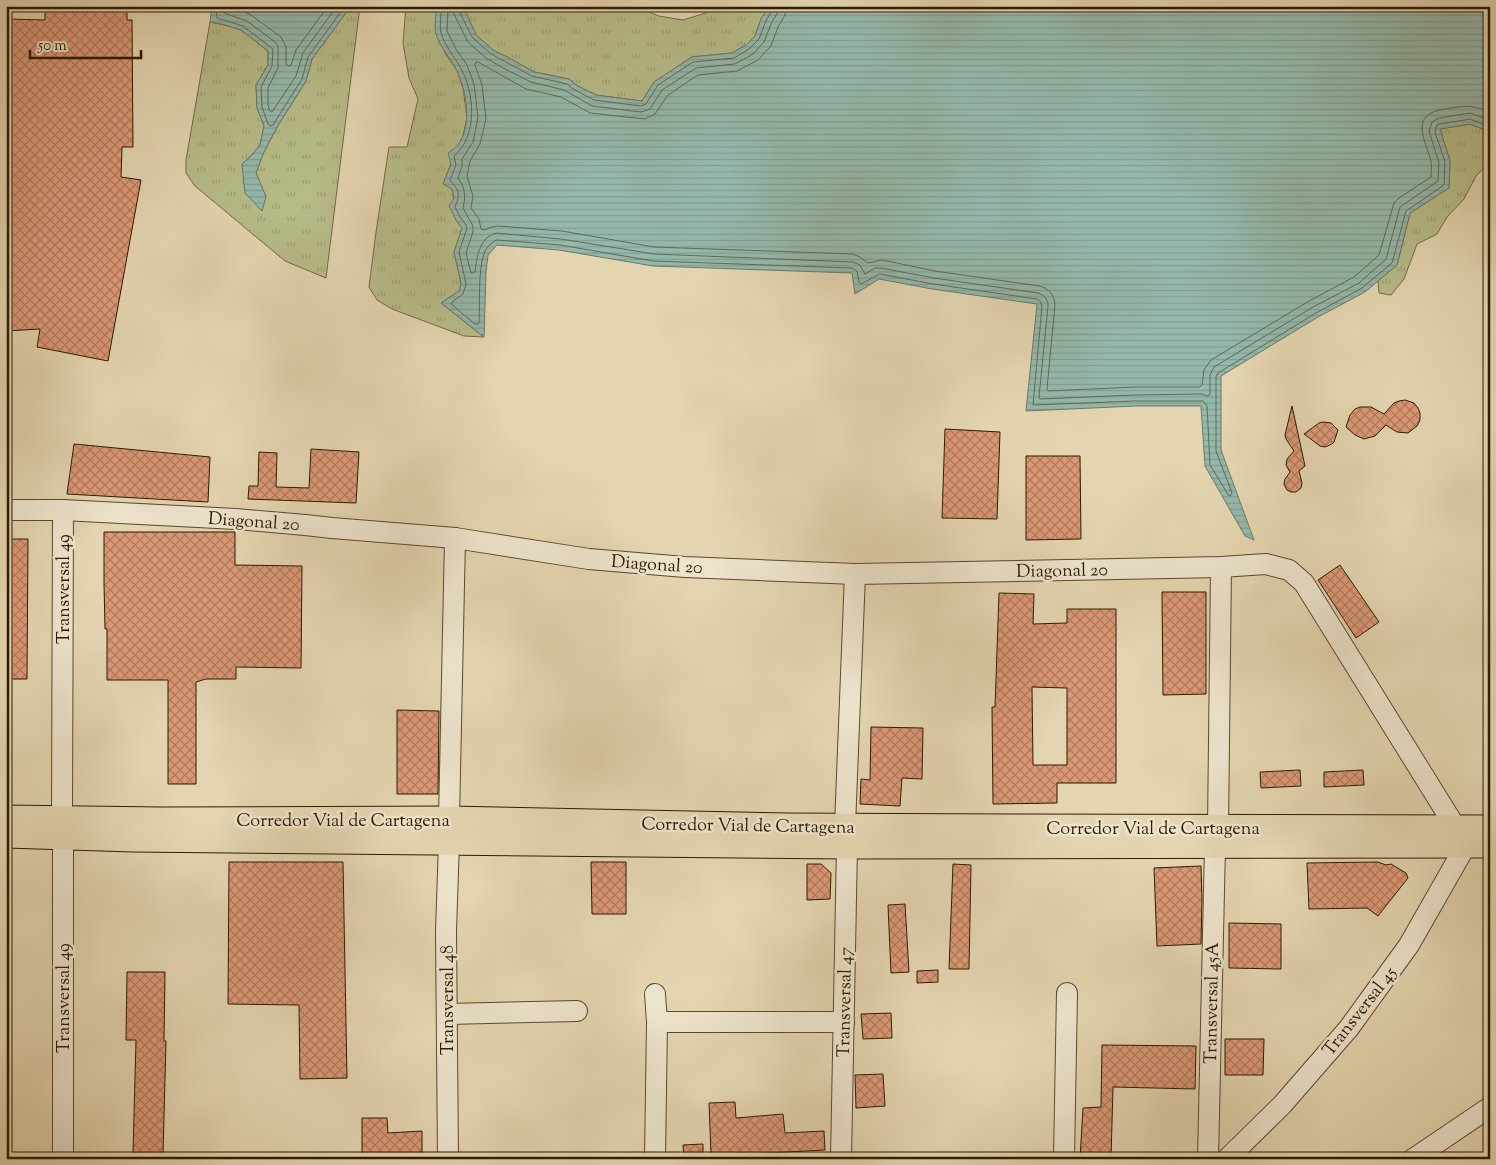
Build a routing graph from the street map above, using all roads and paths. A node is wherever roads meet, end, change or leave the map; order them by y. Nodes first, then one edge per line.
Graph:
1 (6, 510) edge
2 (64, 510) junction
3 (455, 538) junction
4 (1221, 567) junction
5 (856, 574) junction
6 (6, 818) edge
7 (62, 828) junction
8 (1490, 828) edge
9 (449, 831) junction
10 (6, 835) edge
11 (846, 836) junction
12 (1216, 837) junction
13 (1471, 839) edge
14 (1067, 993) dead end
15 (655, 994) dead end
16 (577, 1010) dead end
17 (447, 1014) junction
18 (657, 1022) junction
19 (844, 1022) junction
20 (1490, 1106) edge
21 (1421, 1156) edge
22 (63, 1159) edge
23 (448, 1159) edge
24 (655, 1159) edge
25 (841, 1159) edge
26 (1064, 1159) edge
27 (1208, 1159) edge
28 (1227, 1159) edge

1 - 2 street, Diagonal 20
2 - 3 street, Diagonal 20
2 - 7 street, Transversal 49
3 - 5 street, Diagonal 20
3 - 9 street, Transversal 48
4 - 5 street, Diagonal 20
4 - 12 street, Transversal 45A
4 - 13 street, Diagonal 20
5 - 11 street, Transversal 47
6 - 7 main road, Corredor Vial de Cartagena
7 - 9 main road, Corredor Vial de Cartagena
7 - 10 main road, Corredor Vial de Cartagena
7 - 22 street, Transversal 49
8 - 13 main road, Corredor Vial de Cartagena
9 - 11 main road, Corredor Vial de Cartagena
9 - 17 street, Transversal 48
11 - 12 main road, Corredor Vial de Cartagena
11 - 19 street, Transversal 47
12 - 13 main road, Corredor Vial de Cartagena
12 - 27 street, Transversal 45A
13 - 28 street, Transversal 45
14 - 26 street
15 - 18 street
16 - 17 street
17 - 23 street, Transversal 48
18 - 19 street
18 - 24 street
19 - 25 street, Transversal 47
20 - 21 street

